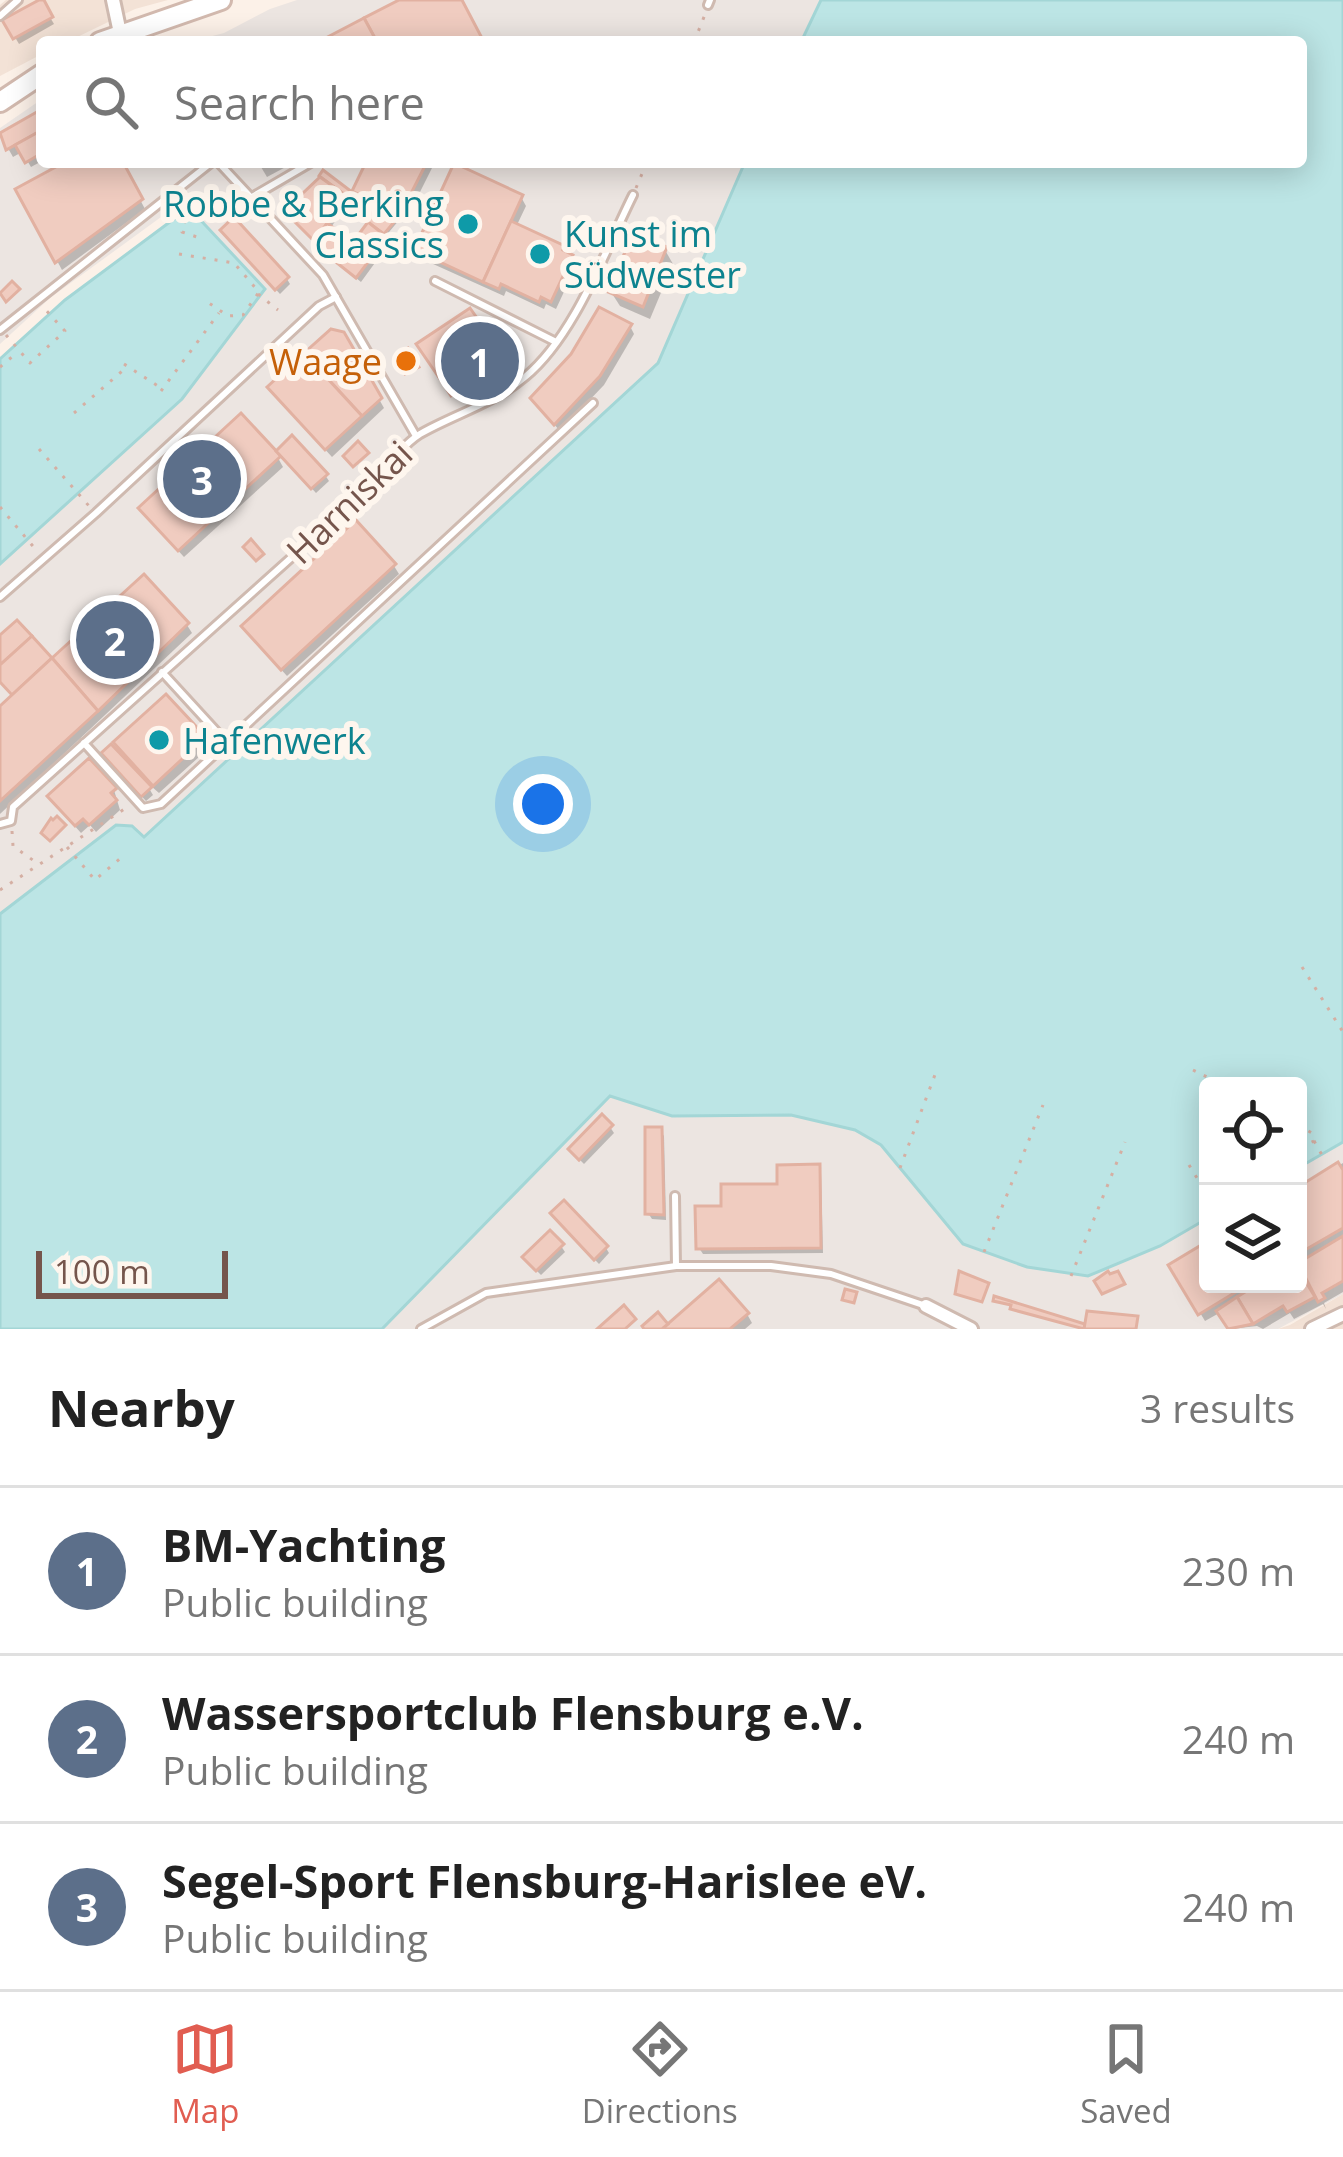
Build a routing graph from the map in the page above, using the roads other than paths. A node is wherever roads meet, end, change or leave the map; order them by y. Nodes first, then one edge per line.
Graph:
1 (18, 0) edge
2 (113, 0) edge
3 (220, 0) edge
4 (0, 16) edge
5 (122, 36) edge
6 (125, 36) edge
7 (36, 78) edge
8 (0, 103) edge
9 (208, 168) edge
10 (221, 168) edge
11 (301, 168) edge
12 (633, 195) road end
13 (252, 197) junction
14 (435, 281) dead end
15 (336, 297) junction
16 (0, 329) edge
17 (556, 342) junction
18 (592, 403) dead end
19 (416, 436) junction
20 (0, 597) edge
21 (163, 672) junction
22 (84, 743) junction
23 (227, 743) junction
24 (0, 824) edge
25 (675, 1196) dead end
26 (676, 1266) junction
27 (926, 1306) joint
28 (1343, 1314) edge
29 (1317, 1328) edge
30 (421, 1329) edge
31 (971, 1329) edge

1 - 4 lane
2 - 5 street
3 - 6 street
7 - 8 street
9 - 16 lane
10 - 13 lane
11 - 13 lane
12 - 17 lane, Harniskai
13 - 15 lane
14 - 17 lane
15 - 19 lane
15 - 20 lane
17 - 19 lane, Harniskai
18 - 23 lane
19 - 21 lane, Harniskai
21 - 22 lane, Harniskai
21 - 23 lane
22 - 23 lane
22 - 24 lane, Harniskai
25 - 26 lane
26 - 27 lane
26 - 30 lane
27 - 31 street
28 - 29 street

